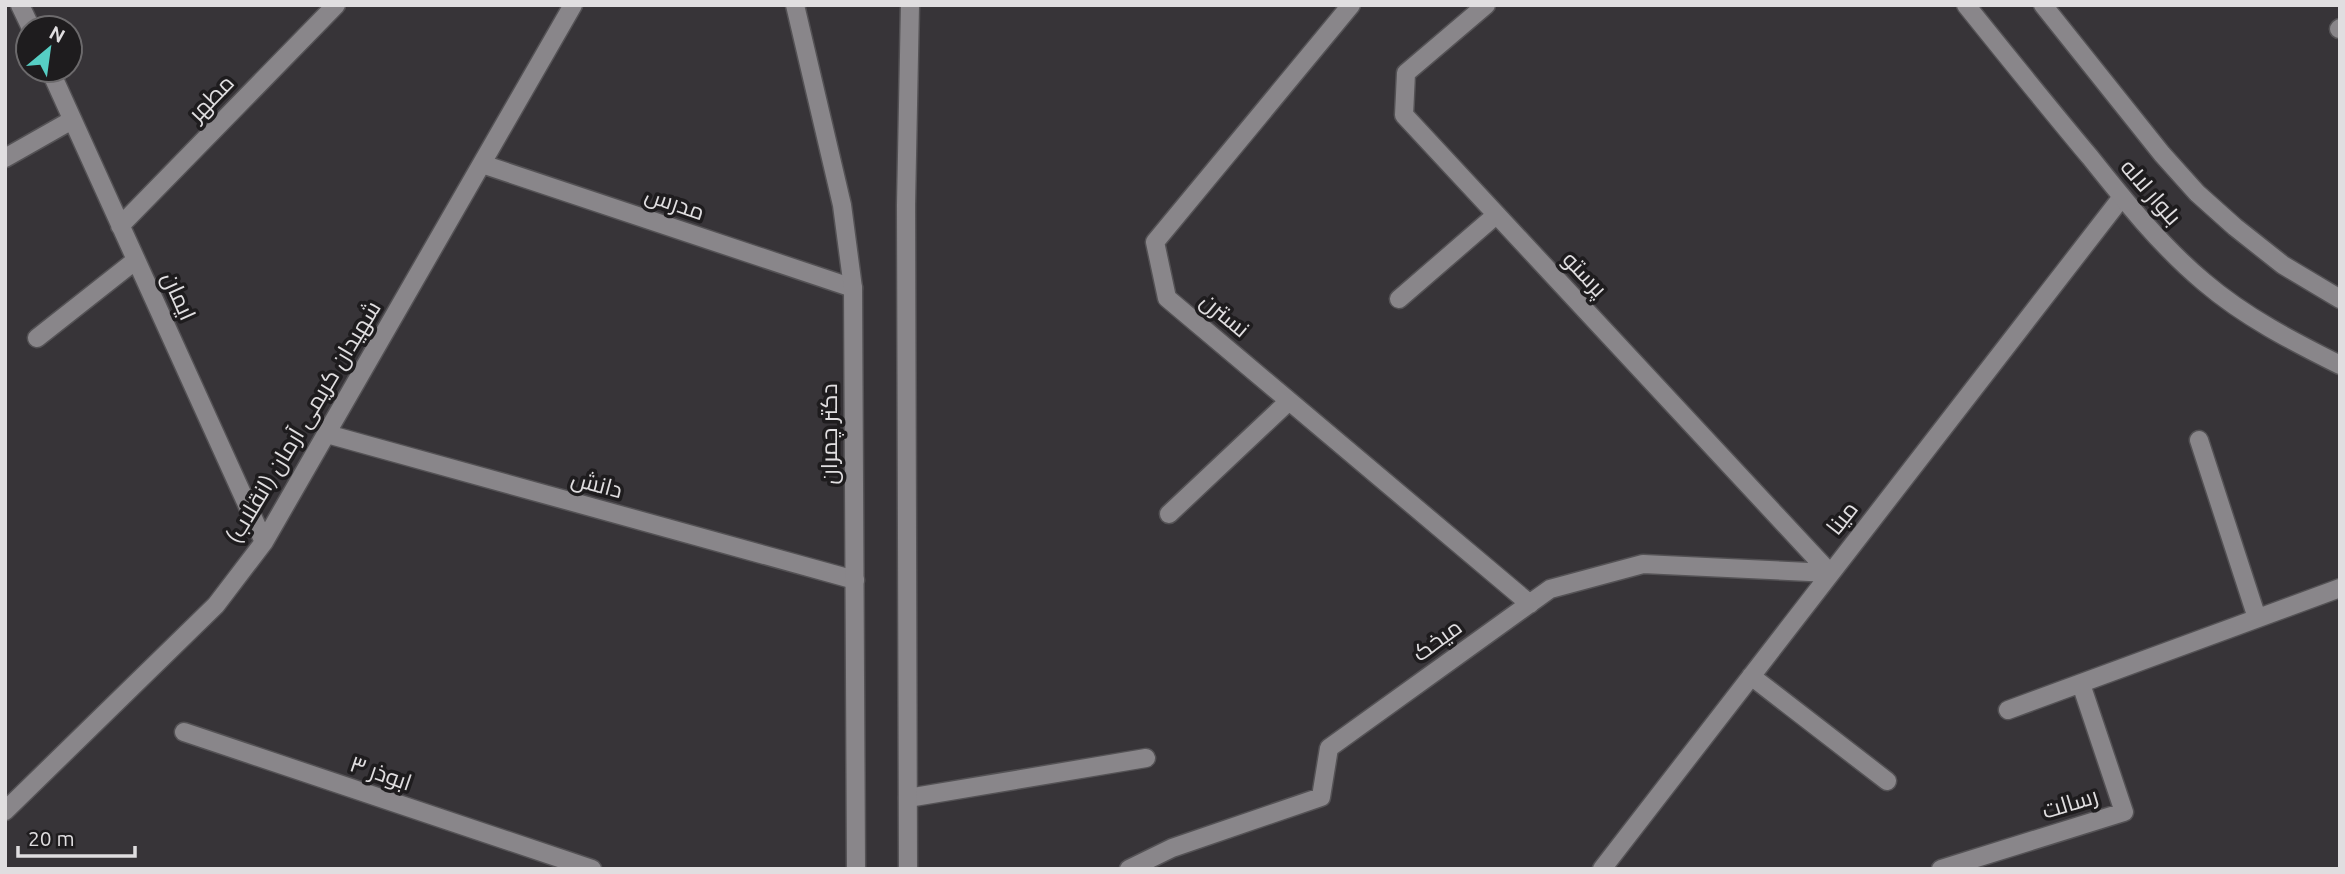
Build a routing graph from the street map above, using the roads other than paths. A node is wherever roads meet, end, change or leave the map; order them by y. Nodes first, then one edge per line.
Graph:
1 (336, 5) edge
2 (573, 5) edge
3 (812, 5) edge
4 (1351, 5) edge
5 (1486, 5) edge
6 (1966, 5) edge
7 (2043, 5) edge
8 (907, 9) edge
9 (797, 14) edge
10 (56, 84) edge
11 (72, 120) junction
12 (5, 158) edge
13 (482, 164) junction
14 (2122, 197) junction
15 (1496, 215) junction
16 (120, 226) junction
17 (136, 260) junction
18 (853, 288) junction
19 (1399, 299) dead end
20 (2340, 299) edge
21 (37, 338) dead end
22 (2340, 365) edge
23 (1289, 401) junction
24 (327, 434) junction
25 (2199, 440) dead end
26 (1169, 514) dead end
27 (264, 542) junction
28 (1830, 573) junction
29 (855, 580) junction
30 (2340, 588) edge
31 (1530, 604) junction
32 (2257, 618) junction
33 (1751, 676) junction
34 (2081, 684) junction
35 (2008, 710) dead end
36 (184, 732) dead end
37 (1146, 758) dead end
38 (1887, 781) dead end
39 (9, 798) edge
40 (908, 798) junction
41 (562, 864) edge
42 (592, 869) edge
43 (856, 869) edge
44 (908, 869) edge
45 (1129, 869) edge
46 (1602, 869) edge
47 (1941, 869) edge

1 - 16 street, مطهر
2 - 13 street, شهیدان کریمی آرمان (انقلاب)
3 - 9 street
4 - 23 street, نسترن
5 - 15 street, پرستو
6 - 14 street, بلوار لاله
7 - 20 street, بلوار لاله
8 - 40 street
9 - 18 street, دکتر چمران
10 - 11 street, ایمان
11 - 12 street
11 - 16 street, ایمان
13 - 18 street, مدرس
13 - 24 street, شهیدان کریمی آرمان (انقلاب)
14 - 22 street, بلوار لاله
14 - 28 street, مینا
15 - 19 street
15 - 28 street, پرستو
16 - 17 street, ایمان
17 - 21 street
17 - 27 street, ایمان
18 - 29 street, دکتر چمران
23 - 26 street
23 - 31 street, نسترن
24 - 27 street, شهیدان کریمی آرمان (انقلاب)
24 - 29 street, دانش
25 - 32 street
27 - 39 street, شهیدان کریمی آرمان (انقلاب)
28 - 31 street, میخک
28 - 33 street, مینا
29 - 43 street, دکتر چمران
30 - 32 street
31 - 45 street, میخک
32 - 34 street
33 - 38 street
33 - 46 street, مینا
34 - 35 street
34 - 47 street, رسالت
36 - 41 street, ابوذر ۳
37 - 40 street
40 - 44 street
41 - 42 street, ابوذر ۳

